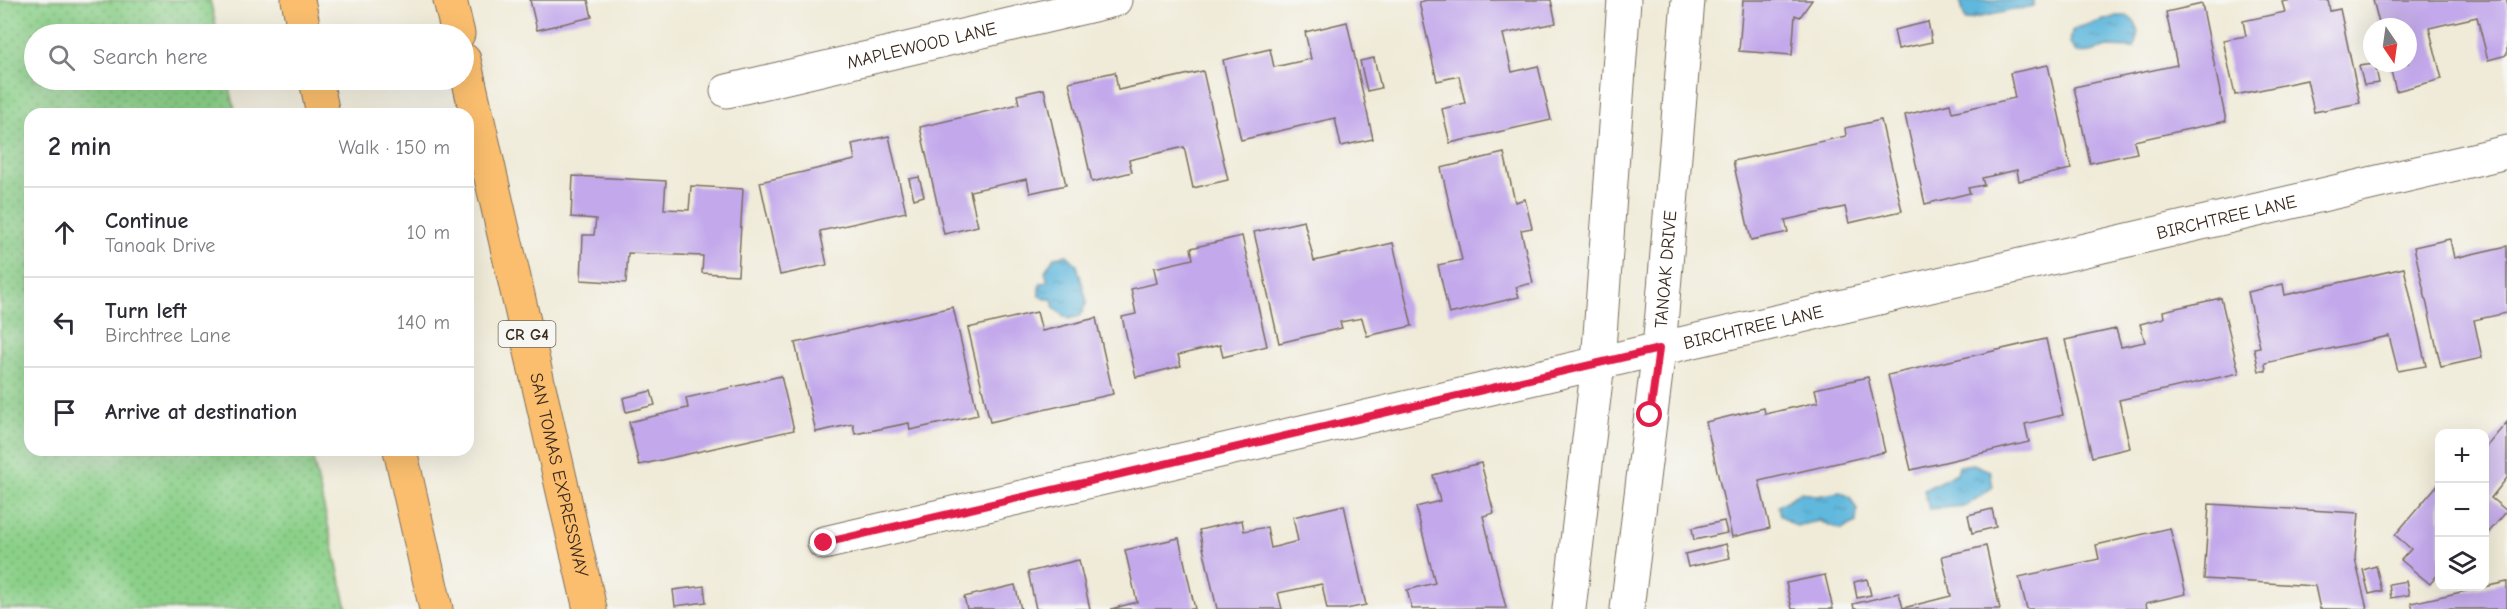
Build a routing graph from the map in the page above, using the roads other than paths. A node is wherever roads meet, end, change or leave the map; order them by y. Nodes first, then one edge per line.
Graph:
1 (298, 0) edge
2 (450, 0) edge
3 (1115, 0) edge
4 (1624, 0) edge
5 (1688, 0) edge
6 (304, 24) edge
7 (456, 24) edge
8 (318, 90) edge
9 (471, 90) edge
10 (727, 91) dead end
11 (323, 108) edge
12 (2507, 152) edge
13 (1659, 349) junction
14 (1598, 363) junction
15 (401, 456) edge
16 (824, 543) dead end
17 (436, 609) edge
18 (590, 609) edge
19 (1569, 609) edge
20 (1627, 609) edge

1 - 6 highway
2 - 7 highway
3 - 10 street, MAPLEWOOD LANE
4 - 14 street
5 - 13 street, TANOAK DRIVE
8 - 11 highway
9 - 18 highway, SAN TOMAS EXPRESSWAY / CR G4
12 - 13 street, BIRCHTREE LANE
13 - 14 street, BIRCHTREE LANE
13 - 20 street, TANOAK DRIVE
14 - 16 street, BIRCHTREE LANE
14 - 19 street
15 - 17 highway

